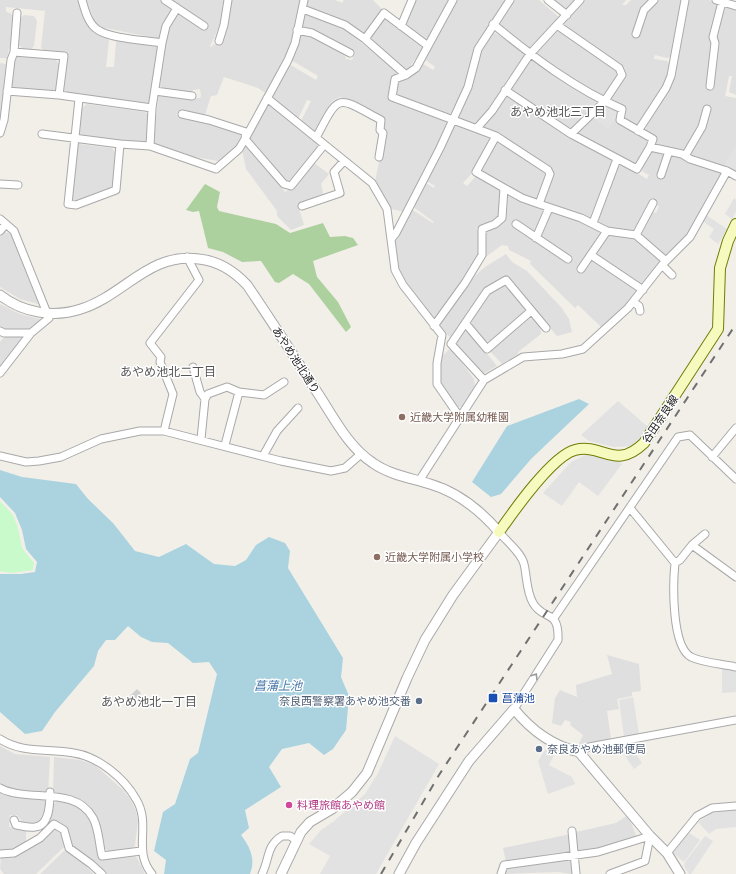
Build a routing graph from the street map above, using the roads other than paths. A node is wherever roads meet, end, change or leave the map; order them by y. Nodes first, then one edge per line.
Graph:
1 (82, 0) edge
2 (166, 0) edge
3 (228, 0) edge
4 (304, 0) edge
5 (412, 0) edge
6 (453, 0) edge
7 (510, 0) edge
8 (548, 0) edge
9 (580, 0) edge
10 (654, 0) edge
11 (685, 0) edge
12 (723, 1) edge
13 (736, 6) edge
14 (177, 8) junction
15 (303, 9) junction
16 (17, 14) dead end
17 (567, 15) junction
18 (493, 24) junction
19 (557, 25) junction
20 (204, 26) dead end
21 (401, 26) junction
22 (297, 30) junction
23 (636, 34) dead end
24 (365, 39) junction
25 (219, 41) dead end
26 (162, 42) junction
27 (428, 46) junction
28 (14, 52) junction
29 (350, 53) dead end
30 (530, 54) junction
31 (406, 76) junction
32 (710, 86) dead end
33 (155, 90) junction
34 (505, 90) junction
35 (7, 91) junction
36 (59, 95) junction
37 (192, 96) dead end
38 (79, 98) junction
39 (267, 98) junction
40 (604, 102) junction
41 (152, 108) junction
42 (707, 109) dead end
43 (182, 114) dead end
44 (452, 119) junction
45 (477, 128) junction
46 (638, 131) junction
47 (0, 133) edge
48 (42, 134) dead end
49 (571, 134) junction
50 (496, 136) junction
51 (316, 138) junction
52 (245, 139) junction
53 (74, 140) junction
54 (120, 144) junction
55 (324, 145) junction
56 (150, 146) junction
57 (650, 147) junction
58 (669, 151) junction
59 (685, 156) junction
60 (379, 157) dead end
61 (617, 159) junction
62 (344, 161) junction
63 (728, 171) junction
64 (660, 175) dead end
65 (736, 176) edge
66 (0, 184) edge
67 (18, 185) dead end
68 (504, 188) junction
69 (653, 203) dead end
70 (539, 204) junction
71 (302, 206) dead end
72 (549, 208) junction
73 (0, 219) edge
74 (592, 222) junction
75 (6, 224) junction
76 (516, 224) dead end
77 (736, 224) edge
78 (0, 231) edge
79 (607, 231) junction
80 (636, 235) junction
81 (392, 238) junction
82 (536, 238) junction
83 (591, 255) junction
84 (187, 257) junction
85 (568, 259) dead end
86 (664, 263) junction
87 (581, 269) dead end
88 (672, 275) dead end
89 (642, 290) junction
90 (0, 295) edge
91 (633, 302) junction
92 (531, 311) junction
93 (640, 311) dead end
94 (47, 313) junction
95 (466, 324) junction
96 (434, 326) junction
97 (546, 328) dead end
98 (31, 333) junction
99 (1, 334) edge
100 (193, 367) dead end
101 (0, 373) edge
102 (484, 380) junction
103 (284, 382) dead end
104 (239, 392) junction
105 (205, 399) junction
106 (298, 408) dead end
107 (459, 416) junction
108 (736, 428) edge
109 (164, 431) junction
110 (201, 439) junction
111 (225, 445) junction
112 (362, 454) junction
113 (0, 456) edge
114 (263, 456) junction
115 (712, 457) junction
116 (736, 479) edge
117 (419, 481) junction
118 (630, 508) junction
119 (499, 532) junction
120 (705, 534) dead end
121 (692, 545) junction
122 (675, 563) junction
123 (736, 577) edge
124 (554, 618) junction
125 (736, 667) edge
126 (514, 709) junction
127 (736, 720) edge
128 (0, 739) edge
129 (579, 752) junction
130 (0, 788) edge
131 (50, 795) junction
132 (736, 806) edge
133 (14, 820) dead end
134 (572, 831) dead end
135 (650, 836) junction
136 (296, 840) junction
137 (141, 851) junction
138 (667, 852) junction
139 (0, 854) edge
140 (575, 855) junction
141 (102, 874) edge
142 (152, 874) edge
143 (262, 874) edge
144 (281, 874) edge
145 (400, 874) edge
146 (501, 874) edge
147 (576, 874) edge
148 (610, 874) edge
149 (680, 874) edge

1 - 26 street
2 - 14 street
3 - 25 street
4 - 15 street
5 - 21 street
6 - 27 street
7 - 18 street
8 - 17 street
9 - 17 street
10 - 23 street
11 - 46 street
12 - 13 street
12 - 32 street
14 - 20 street
14 - 26 street
15 - 22 street
15 - 24 street
16 - 28 street
17 - 19 street
18 - 30 street
18 - 44 street
19 - 30 street
19 - 40 street
21 - 24 street
21 - 27 street
22 - 29 street
22 - 39 street
24 - 31 street
26 - 33 street
27 - 31 street
28 - 35 street
28 - 36 street
30 - 34 street
30 - 40 street
31 - 44 street
33 - 37 street
33 - 41 street
34 - 45 street
34 - 49 street
35 - 36 street
35 - 47 street
36 - 38 street
38 - 41 street
38 - 53 street
39 - 51 street
39 - 52 street
40 - 46 street
40 - 49 street
41 - 56 street
42 - 59 street
43 - 52 street
44 - 45 street
44 - 81 street
45 - 50 street
46 - 57 street
48 - 53 street
49 - 61 street
50 - 68 street
50 - 70 street
51 - 55 street
51 - 60 street
52 - 55 street
52 - 56 street
53 - 54 street
53 - 54 street
54 - 56 street
55 - 62 street
57 - 58 street
57 - 61 street
58 - 59 street
58 - 64 street
59 - 63 street
61 - 74 street
62 - 71 street
62 - 81 street
63 - 65 street
63 - 86 street
66 - 67 street
68 - 70 street
68 - 96 street
69 - 80 street
70 - 72 street
72 - 74 street
72 - 82 street
73 - 75 street
74 - 79 street
75 - 78 street
75 - 94 street
76 - 82 street
77 - 119 main road, 谷田奈良線
79 - 80 street
79 - 83 street
80 - 86 street
81 - 96 street
82 - 85 street
83 - 87 street
83 - 89 street
84 - 94 street, あやめ池北通り
84 - 109 street
84 - 112 street, あやめ池北通り
86 - 88 street
86 - 89 street
89 - 91 street
90 - 94 street, あやめ池北通り
91 - 93 street
91 - 102 street
92 - 95 street
92 - 95 street
92 - 97 street
94 - 98 street
95 - 102 street
96 - 107 street
98 - 99 street
98 - 101 street
100 - 105 street
102 - 107 street
103 - 104 street
104 - 105 street
104 - 111 street
105 - 110 street
106 - 114 street
107 - 117 street
108 - 115 street
109 - 110 street
109 - 113 street
110 - 111 street
111 - 114 street
112 - 114 street
112 - 117 street, あやめ池北通り
115 - 116 street
115 - 118 street
117 - 119 street, あやめ池北通り
118 - 122 street
118 - 124 street
119 - 124 street, あやめ池北通り
119 - 136 street
120 - 121 street
121 - 122 street
121 - 123 street
122 - 125 street
126 -> 124 street
126 - 129 street
126 - 145 street
127 - 129 street
128 - 137 street
129 - 135 street
130 - 131 street
131 - 133 street
131 - 137 street
132 - 138 street
134 - 140 street
135 - 138 street
135 - 140 street
135 - 148 street
136 - 143 street
136 - 144 street
137 - 142 street
138 - 149 street
139 - 141 street
140 - 146 street
140 - 147 street

